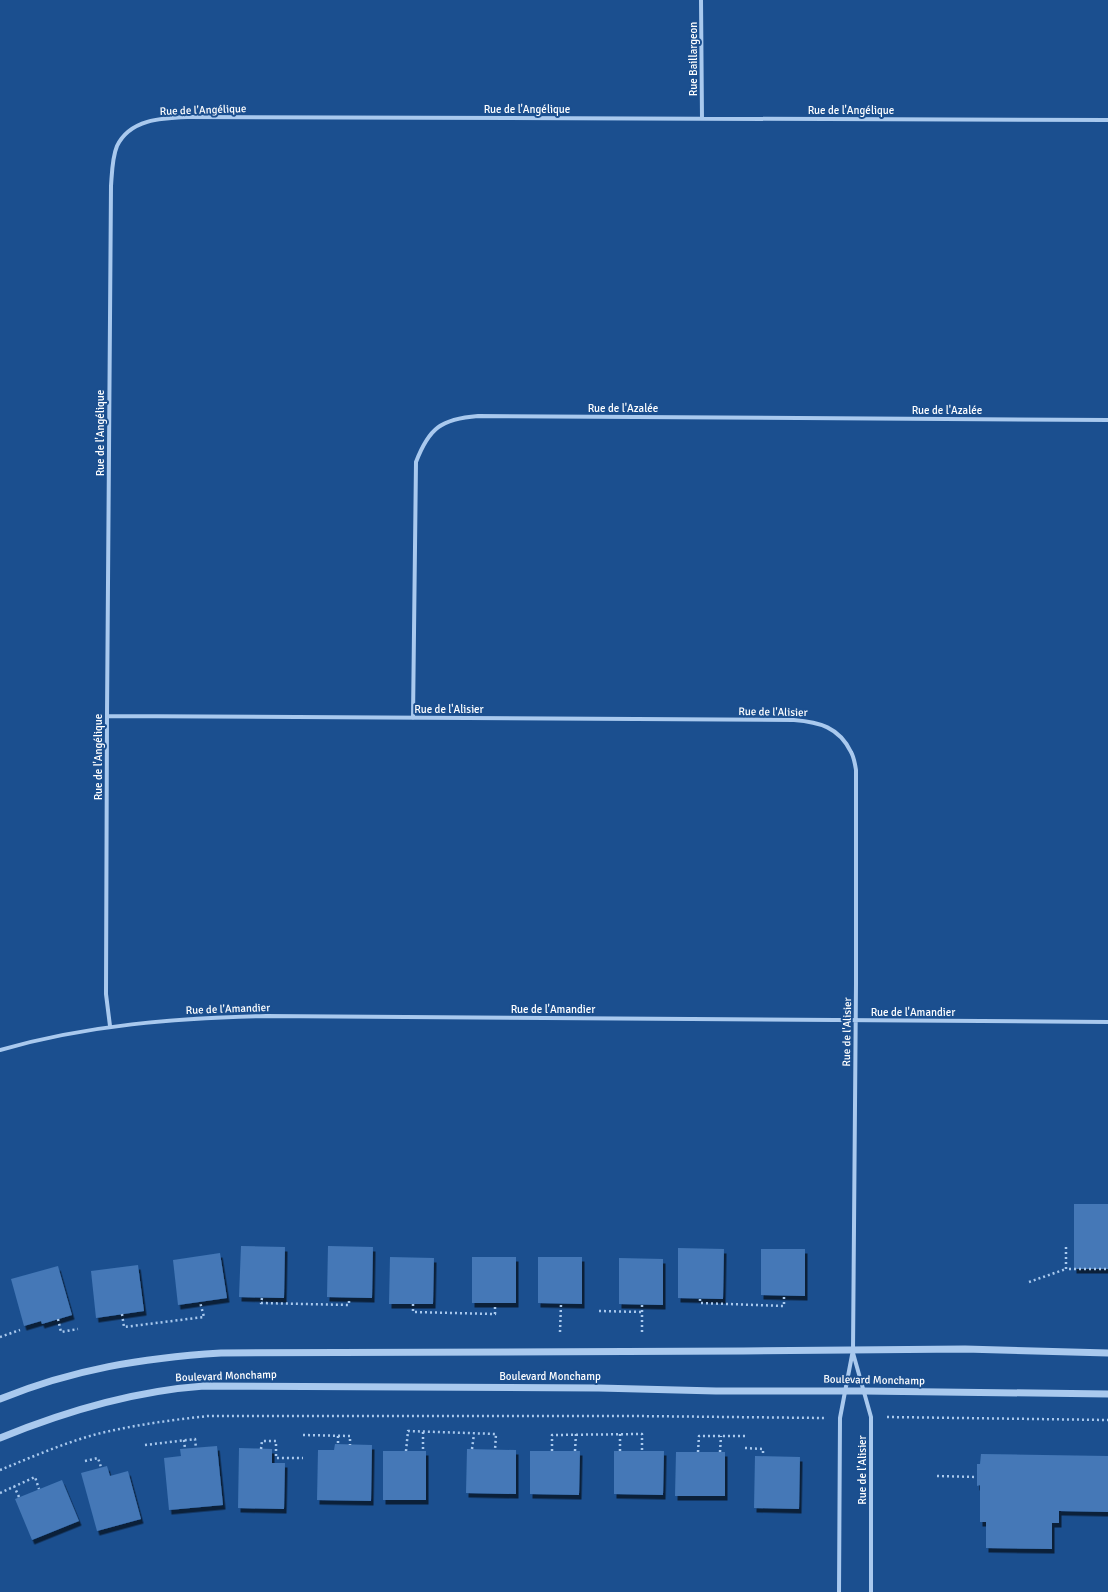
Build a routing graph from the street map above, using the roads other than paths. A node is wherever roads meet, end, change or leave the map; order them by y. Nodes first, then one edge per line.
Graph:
1 (701, 0) edge
2 (702, 119) junction
3 (1108, 120) edge
4 (1108, 420) edge
5 (107, 716) junction
6 (413, 718) junction
7 (856, 1021) junction
8 (1108, 1022) edge
9 (110, 1026) junction
10 (0, 1050) edge
11 (853, 1350) junction
12 (1108, 1353) edge
13 (845, 1391) junction
14 (864, 1391) junction
15 (1108, 1394) edge
16 (0, 1399) edge
17 (0, 1438) edge
18 (839, 1592) edge
19 (871, 1592) edge

1 - 2 street, Rue Baillargeon
2 - 3 street, Rue de l'Angélique
2 - 5 street, Rue de l'Angélique
4 - 6 street, Rue de l'Azalée
5 - 6 street, Rue de l'Alisier
5 - 9 street, Rue de l'Angélique
6 - 7 street, Rue de l'Alisier
7 - 8 street, Rue de l'Amandier
7 - 9 street, Rue de l'Amandier
7 - 11 street, Rue de l'Alisier
9 - 10 street, Rue de l'Amandier
11 - 12 street, Boulevard Monchamp
11 - 13 street, Rue de l'Alisier
11 - 14 street, Rue de l'Alisier
11 - 16 street, Boulevard Monchamp
13 - 14 street, Boulevard Monchamp
13 - 17 street, Boulevard Monchamp
13 - 18 street, Rue de l'Alisier
14 - 15 street, Boulevard Monchamp
14 - 19 street, Rue de l'Alisier

